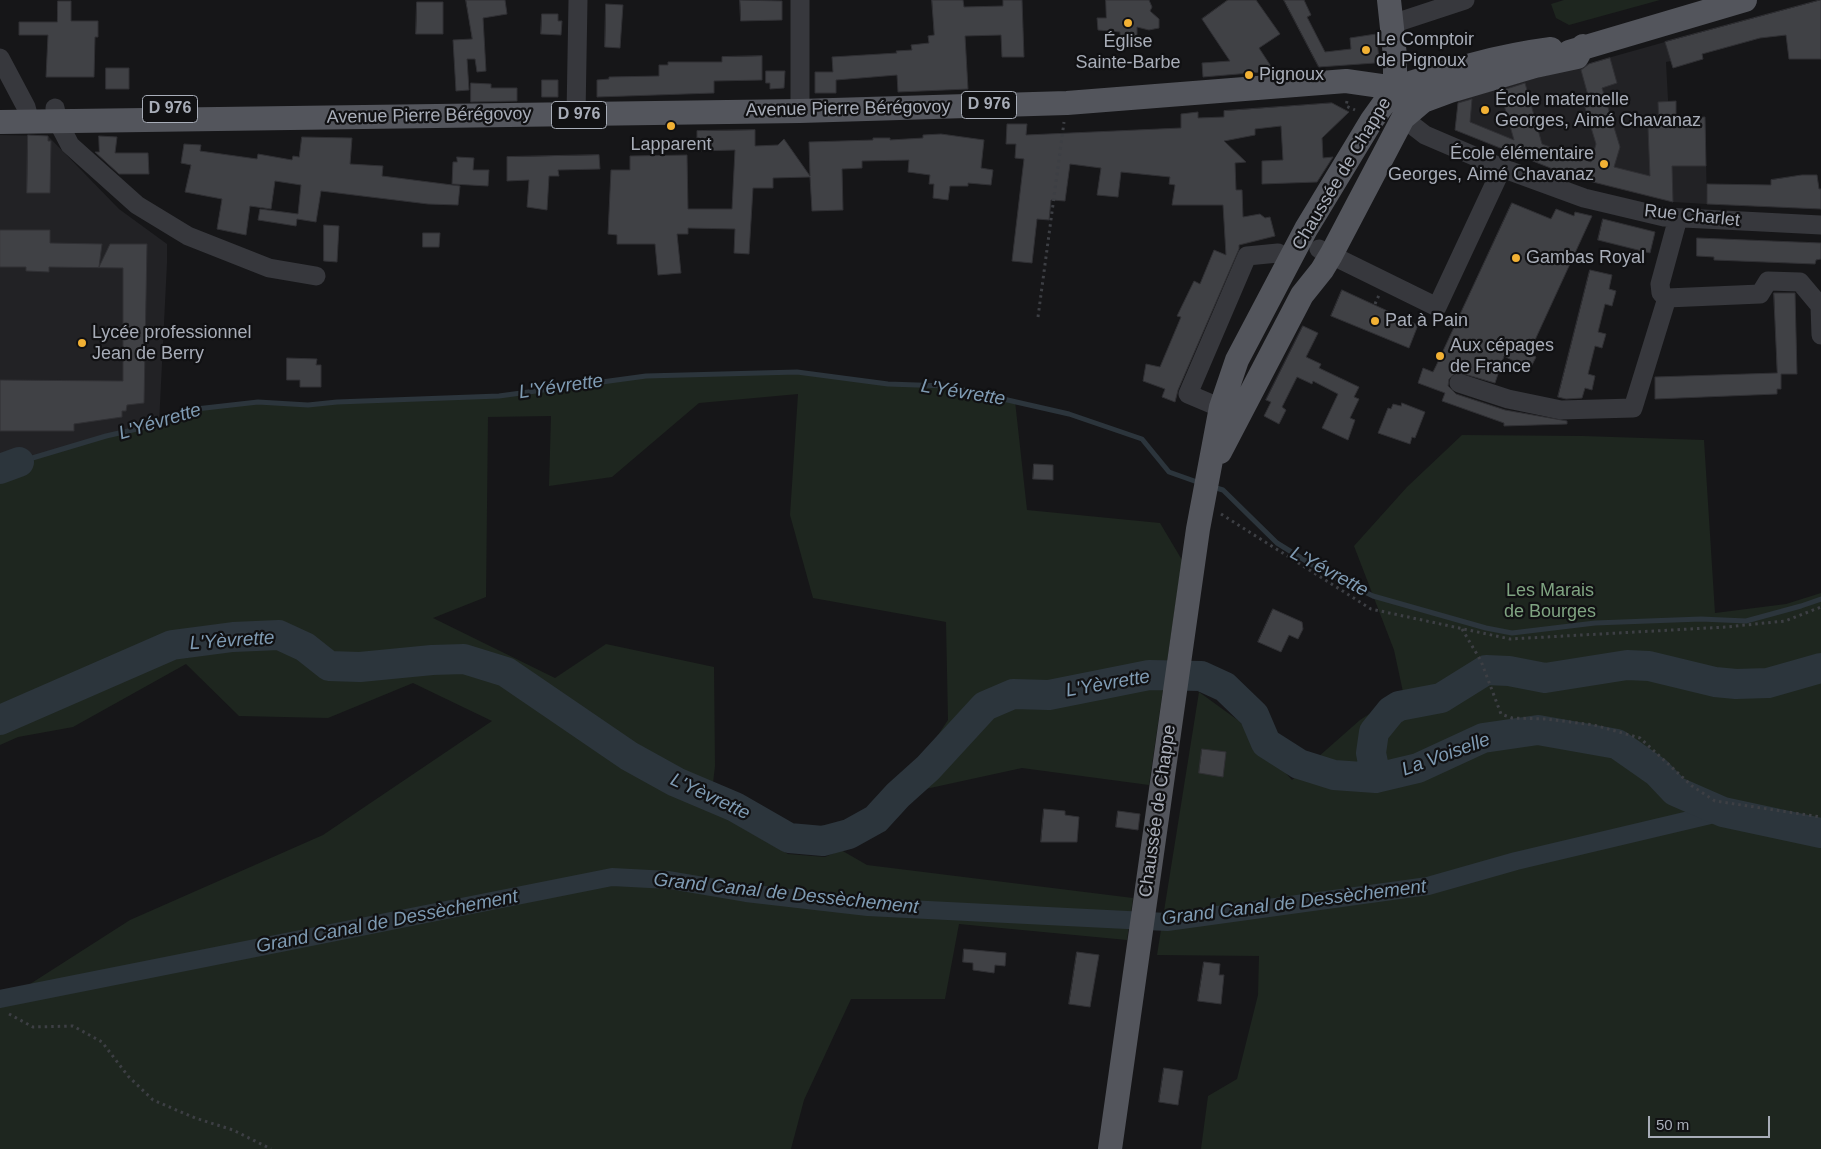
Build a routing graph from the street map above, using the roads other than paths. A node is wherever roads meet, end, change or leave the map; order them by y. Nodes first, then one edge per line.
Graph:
1 (578, 0) edge
2 (800, 0) edge
3 (1389, 0) edge
4 (1465, 0) edge
5 (1745, 0) edge
6 (1392, 24) junction
7 (1583, 46) junction
8 (0, 58) edge
9 (1395, 88) junction
10 (1423, 102) junction
11 (0, 107) edge
12 (800, 111) junction
13 (43, 115) junction
14 (576, 115) junction
15 (1403, 118) junction
16 (0, 122) edge
17 (1502, 168) junction
18 (1678, 218) junction
19 (1821, 226) edge
20 (1325, 252) junction
21 (1290, 260) junction
22 (316, 276) dead end
23 (1667, 298) junction
24 (1821, 335) edge
25 (1459, 383) dead end
26 (1230, 411) junction
27 (1110, 1149) edge

1 - 14 street
2 - 12 street
3 - 6 main road
4 - 6 street
5 - 7 main road
6 - 9 main road
7 - 9 main road
7 - 10 main road
8 - 13 street
9 - 10 main road
9 - 12 main road, Avenue Pierre Bérégovoy / D 976
9 - 15 main road
9 - 20 main road, Chaussée de Chappe
9 - 21 main road, Chaussée de Chappe
10 - 15 main road
11 - 13 main road, D 976
12 - 14 main road, Avenue Pierre Bérégovoy / D 976
13 - 14 main road, Avenue Pierre Bérégovoy / D 976
13 - 16 main road, D 976
13 - 22 street
15 - 17 street, Rue Charlet
15 - 20 main road, Chaussée de Chappe
17 - 18 street, Rue Charlet
17 - 20 street
18 - 19 street, Rue Charlet
18 - 23 street
20 - 26 main road, Chaussée de Chappe
21 - 26 main road, Chaussée de Chappe
21 - 26 street
23 - 24 street
23 - 25 street
26 - 27 main road, Chaussée de Chappe

